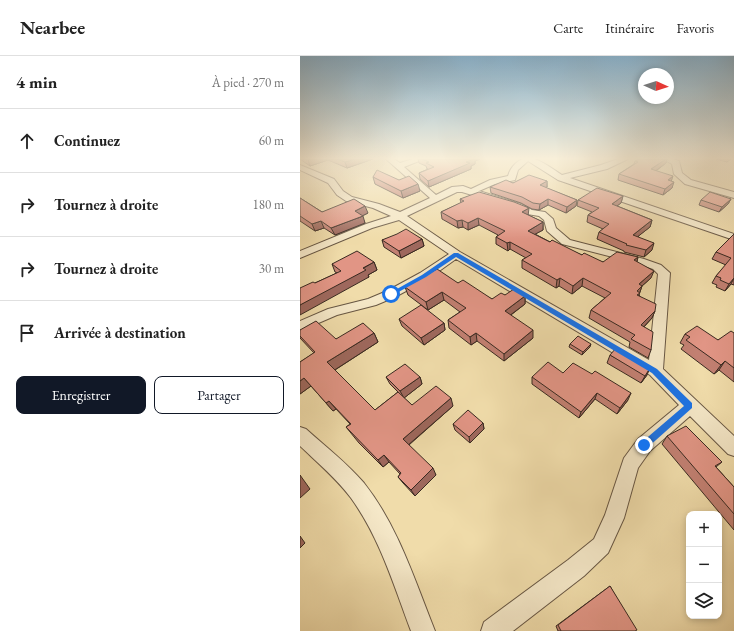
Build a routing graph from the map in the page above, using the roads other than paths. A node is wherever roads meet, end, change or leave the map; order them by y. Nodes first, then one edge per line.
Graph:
1 (335, 186) edge
2 (422, 186) edge
3 (484, 186) edge
4 (584, 186) edge
5 (701, 186) edge
6 (470, 192) junction
7 (734, 196) edge
8 (435, 198) junction
9 (400, 216) junction
10 (734, 237) edge
11 (456, 254) junction
12 (300, 255) edge
13 (300, 326) edge
14 (655, 371) junction
15 (689, 406) junction
16 (300, 435) edge
17 (734, 448) edge
18 (423, 631) edge
19 (493, 631) edge

1 - 9 street
2 - 8 street
3 - 6 street
4 - 10 street
5 - 7 street
6 - 8 street
6 - 14 street
8 - 9 street
9 - 11 street
9 - 12 street
11 - 13 street
11 - 14 street
14 - 15 street
15 - 17 street
15 - 19 street
16 - 18 street

